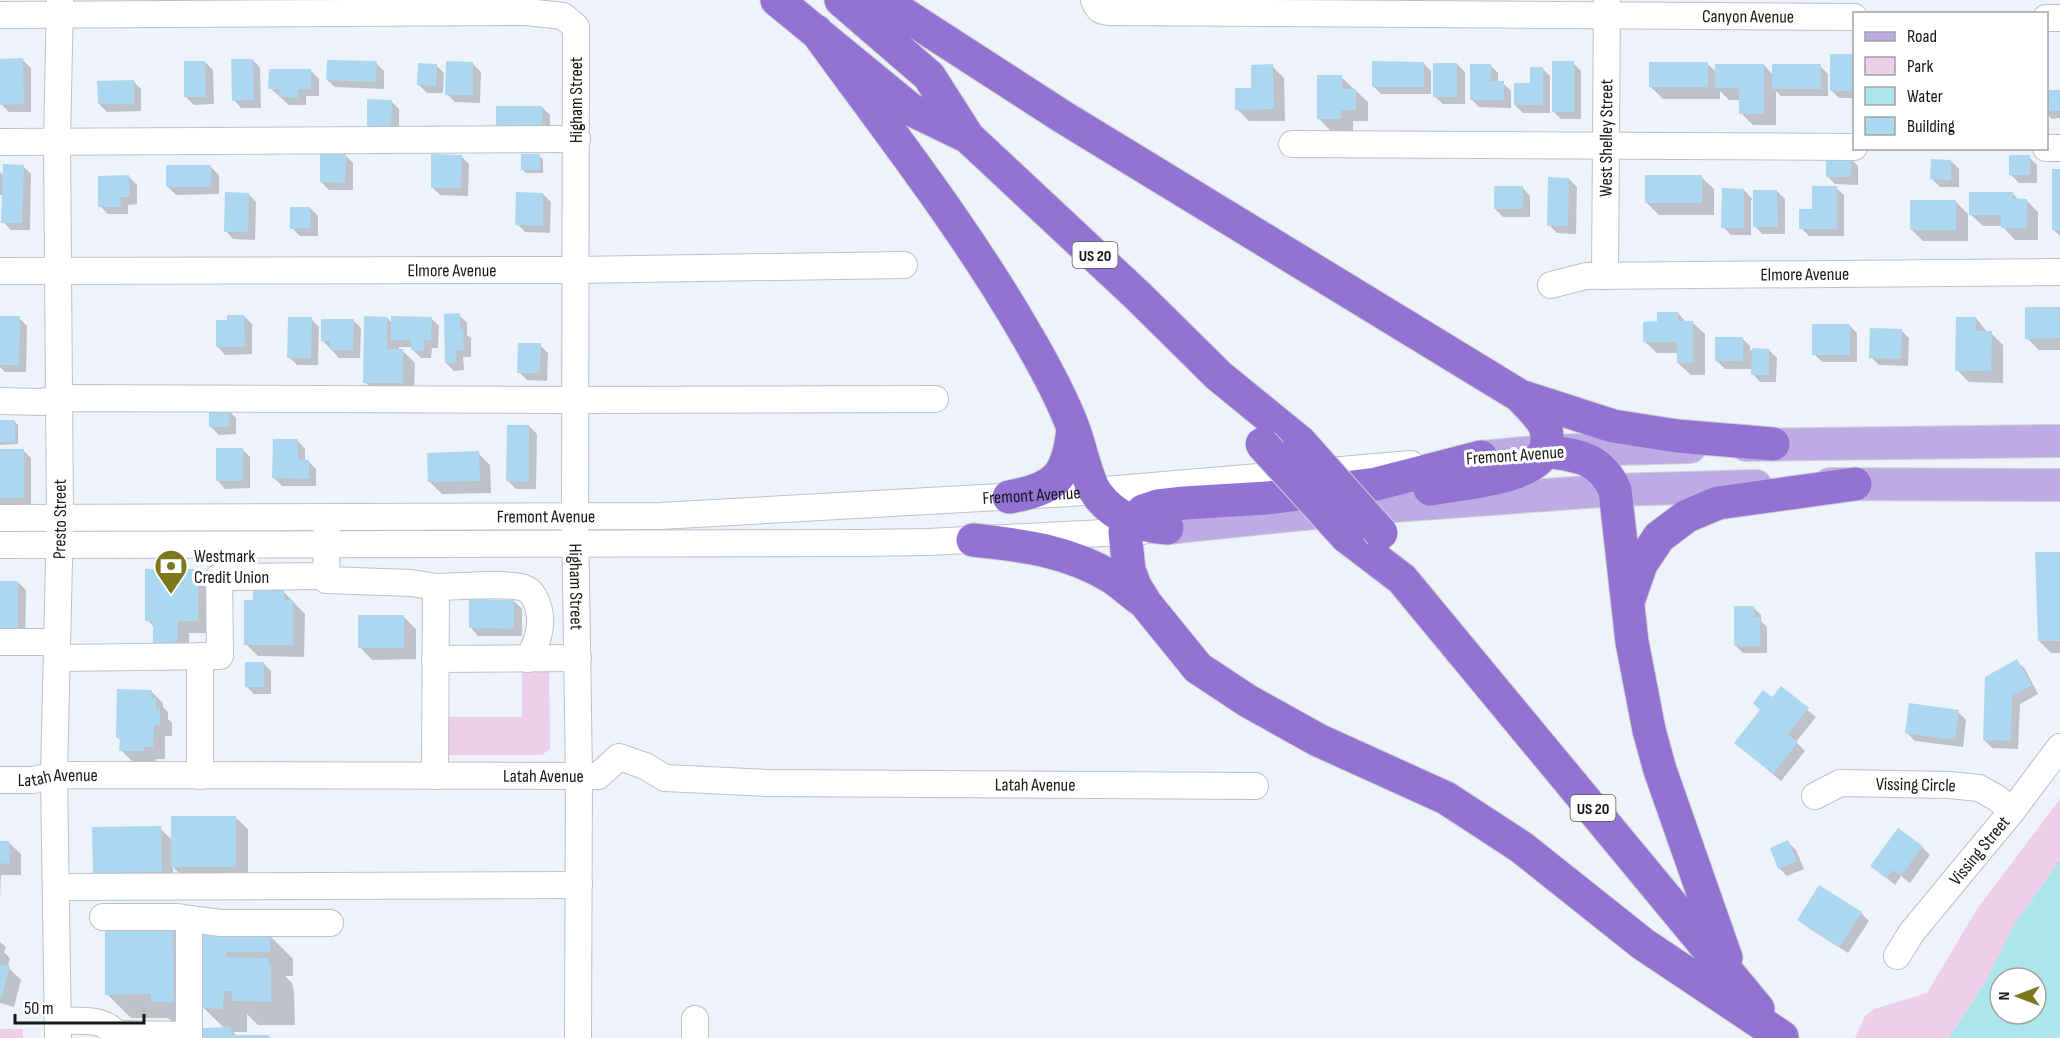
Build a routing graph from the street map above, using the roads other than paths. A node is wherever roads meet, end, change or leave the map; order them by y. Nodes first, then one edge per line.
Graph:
1 (777, 0) edge
2 (841, 0) edge
3 (882, 0) edge
4 (1098, 6) edge
5 (59, 8) edge
6 (1607, 8) edge
7 (0, 15) edge
8 (1853, 16) edge
9 (816, 31) junction
10 (968, 137) junction
11 (577, 139) junction
12 (0, 142) edge
13 (57, 142) junction
14 (1292, 144) dead end
15 (1607, 146) junction
16 (1853, 147) edge
17 (904, 265) dead end
18 (574, 270) junction
19 (0, 271) edge
20 (59, 271) junction
21 (2060, 272) edge
22 (1605, 276) junction
23 (1551, 285) dead end
24 (1219, 376) junction
25 (1520, 396) junction
26 (59, 398) junction
27 (935, 399) dead end
28 (575, 400) junction
29 (0, 401) edge
30 (1073, 429) junction
31 (2060, 441) edge
32 (1773, 444) junction
33 (1546, 451) junction
34 (1481, 457) junction
35 (1855, 484) junction
36 (2060, 485) edge
37 (1615, 490) junction
38 (1095, 492) junction
39 (1010, 497) junction
40 (0, 518) edge
41 (327, 518) junction
42 (574, 518) junction
43 (60, 519) junction
44 (1350, 523) junction
45 (1128, 527) junction
46 (1167, 528) joint
47 (973, 540) junction
48 (59, 544) junction
49 (327, 544) junction
50 (575, 544) junction
51 (0, 545) edge
52 (326, 576) junction
53 (1402, 579) junction
54 (436, 587) junction
55 (1627, 603) junction
56 (1146, 604) junction
57 (0, 642) edge
58 (56, 650) junction
59 (200, 656) junction
60 (578, 658) junction
61 (435, 659) junction
62 (528, 659) junction
63 (2060, 747) edge
64 (54, 775) junction
65 (579, 775) junction
66 (200, 776) junction
67 (435, 776) junction
68 (0, 780) edge
69 (1255, 786) dead end
70 (1815, 796) dead end
71 (2012, 811) junction
72 (579, 885) junction
73 (56, 887) junction
74 (103, 917) dead end
75 (189, 919) junction
76 (330, 923) dead end
77 (1897, 956) dead end
78 (1733, 978) junction
79 (58, 1030) edge
80 (115, 1036) edge
81 (189, 1036) edge
82 (578, 1038) edge
83 (1782, 1038) edge

1 - 9 highway, US 20
2 - 10 highway, US 20
3 - 25 highway
4 - 6 street, Canyon Avenue
5 - 7 street
5 - 11 street, Higham Street
5 - 13 street, Presto Street
6 - 8 street, Canyon Avenue
6 - 15 street, West Shelley Street
9 - 10 highway, US 20
9 - 30 highway
10 - 24 highway, US 20
11 - 13 street
11 - 18 street, Higham Street
12 - 13 street
13 - 20 street, Presto Street
14 - 15 street
15 - 16 street
15 - 22 street, West Shelley Street
17 - 18 street, Elmore Avenue
18 - 20 street, Elmore Avenue
18 - 28 street, Higham Street
19 - 20 street, Elmore Avenue
20 - 26 street, Presto Street
21 - 22 street, Elmore Avenue
22 - 23 street, Elmore Avenue
24 - 44 highway, US 20, bridge
24 - 53 highway, US 20, bridge
25 - 32 highway
25 - 33 highway
26 - 28 street
26 - 29 street
26 - 43 street, Presto Street
27 - 28 street
28 - 42 street, Higham Street
30 - 38 highway
30 - 39 highway
31 - 32 main road, Fremont Avenue
32 - 33 main road, Fremont Avenue
33 - 34 main road, Fremont Avenue
33 - 37 highway
33 - 44 highway
34 - 38 street, Fremont Avenue
34 - 45 highway
35 - 36 main road
35 - 37 main road
35 - 55 highway
37 - 44 main road
37 - 55 highway
38 - 39 street, Fremont Avenue
38 - 45 highway
39 - 42 street, Fremont Avenue
40 - 43 street, Fremont Avenue
41 - 42 street, Fremont Avenue
41 - 43 street, Fremont Avenue
41 - 49 street
42 - 50 street, Higham Street
43 - 48 street, Presto Street
44 - 46 main road
44 - 53 highway, US 20
45 - 46 highway
45 - 47 street, Fremont Avenue
45 - 56 highway
47 - 50 street, Fremont Avenue
47 - 56 highway
48 - 49 street, Fremont Avenue
48 - 51 street, Fremont Avenue
48 - 58 street, Presto Street
49 - 50 street, Fremont Avenue
49 - 52 street
50 - 60 street, Higham Street
52 - 54 street
52 - 59 street
53 - 78 highway, US 20
54 - 61 street
54 - 62 street
55 - 78 highway
56 - 83 highway
57 - 58 street
58 - 59 street
58 - 64 street, Presto Street
59 - 66 street
60 - 62 street
60 - 65 street, Higham Street
61 - 62 street
61 - 67 street
63 - 71 street, Vissing Street
64 - 66 street, Latah Avenue
64 - 68 street, Latah Avenue
64 - 73 street, Presto Street
65 - 67 street, Latah Avenue
65 - 69 street, Latah Avenue
65 - 72 street, Higham Street
66 - 67 street, Latah Avenue
70 - 71 street, Vissing Circle
71 - 77 street, Vissing Street
72 - 73 street
72 - 82 street, Higham Street
73 - 79 street, Presto Street
74 - 75 street
75 - 76 street
75 - 81 street
78 - 83 highway, US 20
79 - 80 street
80 - 81 street

